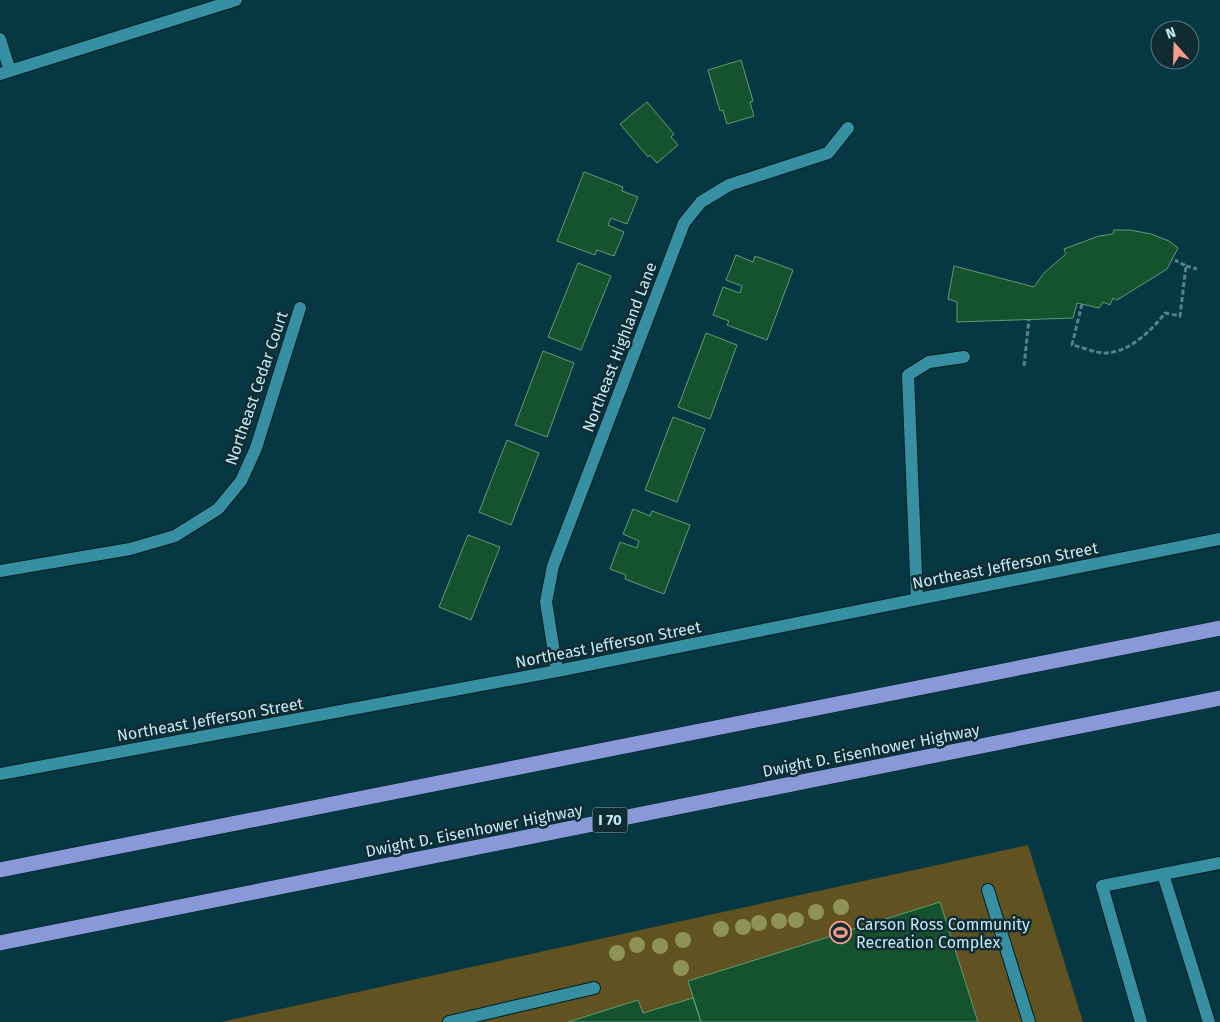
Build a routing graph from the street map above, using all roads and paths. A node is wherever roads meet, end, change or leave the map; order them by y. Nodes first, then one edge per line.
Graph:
1 (236, 0) edge
2 (0, 39) edge
3 (5, 72) edge
4 (848, 128) dead end
5 (1175, 260) dead end
6 (1186, 266) junction
7 (1197, 270) dead end
8 (1082, 304) dead end
9 (300, 308) dead end
10 (1029, 319) dead end
11 (964, 357) dead end
12 (1024, 366) dead end
13 (1220, 539) edge
14 (0, 572) edge
15 (918, 599) junction
16 (1220, 628) edge
17 (557, 671) junction
18 (1220, 698) edge
19 (0, 774) edge
20 (1220, 863) edge
21 (0, 870) edge
22 (1163, 874) junction
23 (988, 890) dead end
24 (0, 943) edge
25 (594, 988) dead end
26 (449, 1022) edge
27 (1029, 1022) edge
28 (1141, 1022) edge
29 (1209, 1022) edge

1 - 3 street
2 - 3 street
4 - 17 street, Northeast Highland Lane
5 - 6 path
6 - 7 path
6 - 8 path
9 - 14 street, Northeast Cedar Court
10 - 12 path
11 - 15 street
13 - 15 street, Northeast Jefferson Street
15 - 17 street, Northeast Jefferson Street
16 - 21 highway
17 - 19 street, Northeast Jefferson Street
18 - 24 highway, Dwight D. Eisenhower Highway / I 70
20 - 22 street
22 - 28 street
22 - 29 street
23 - 27 street
25 - 26 street

